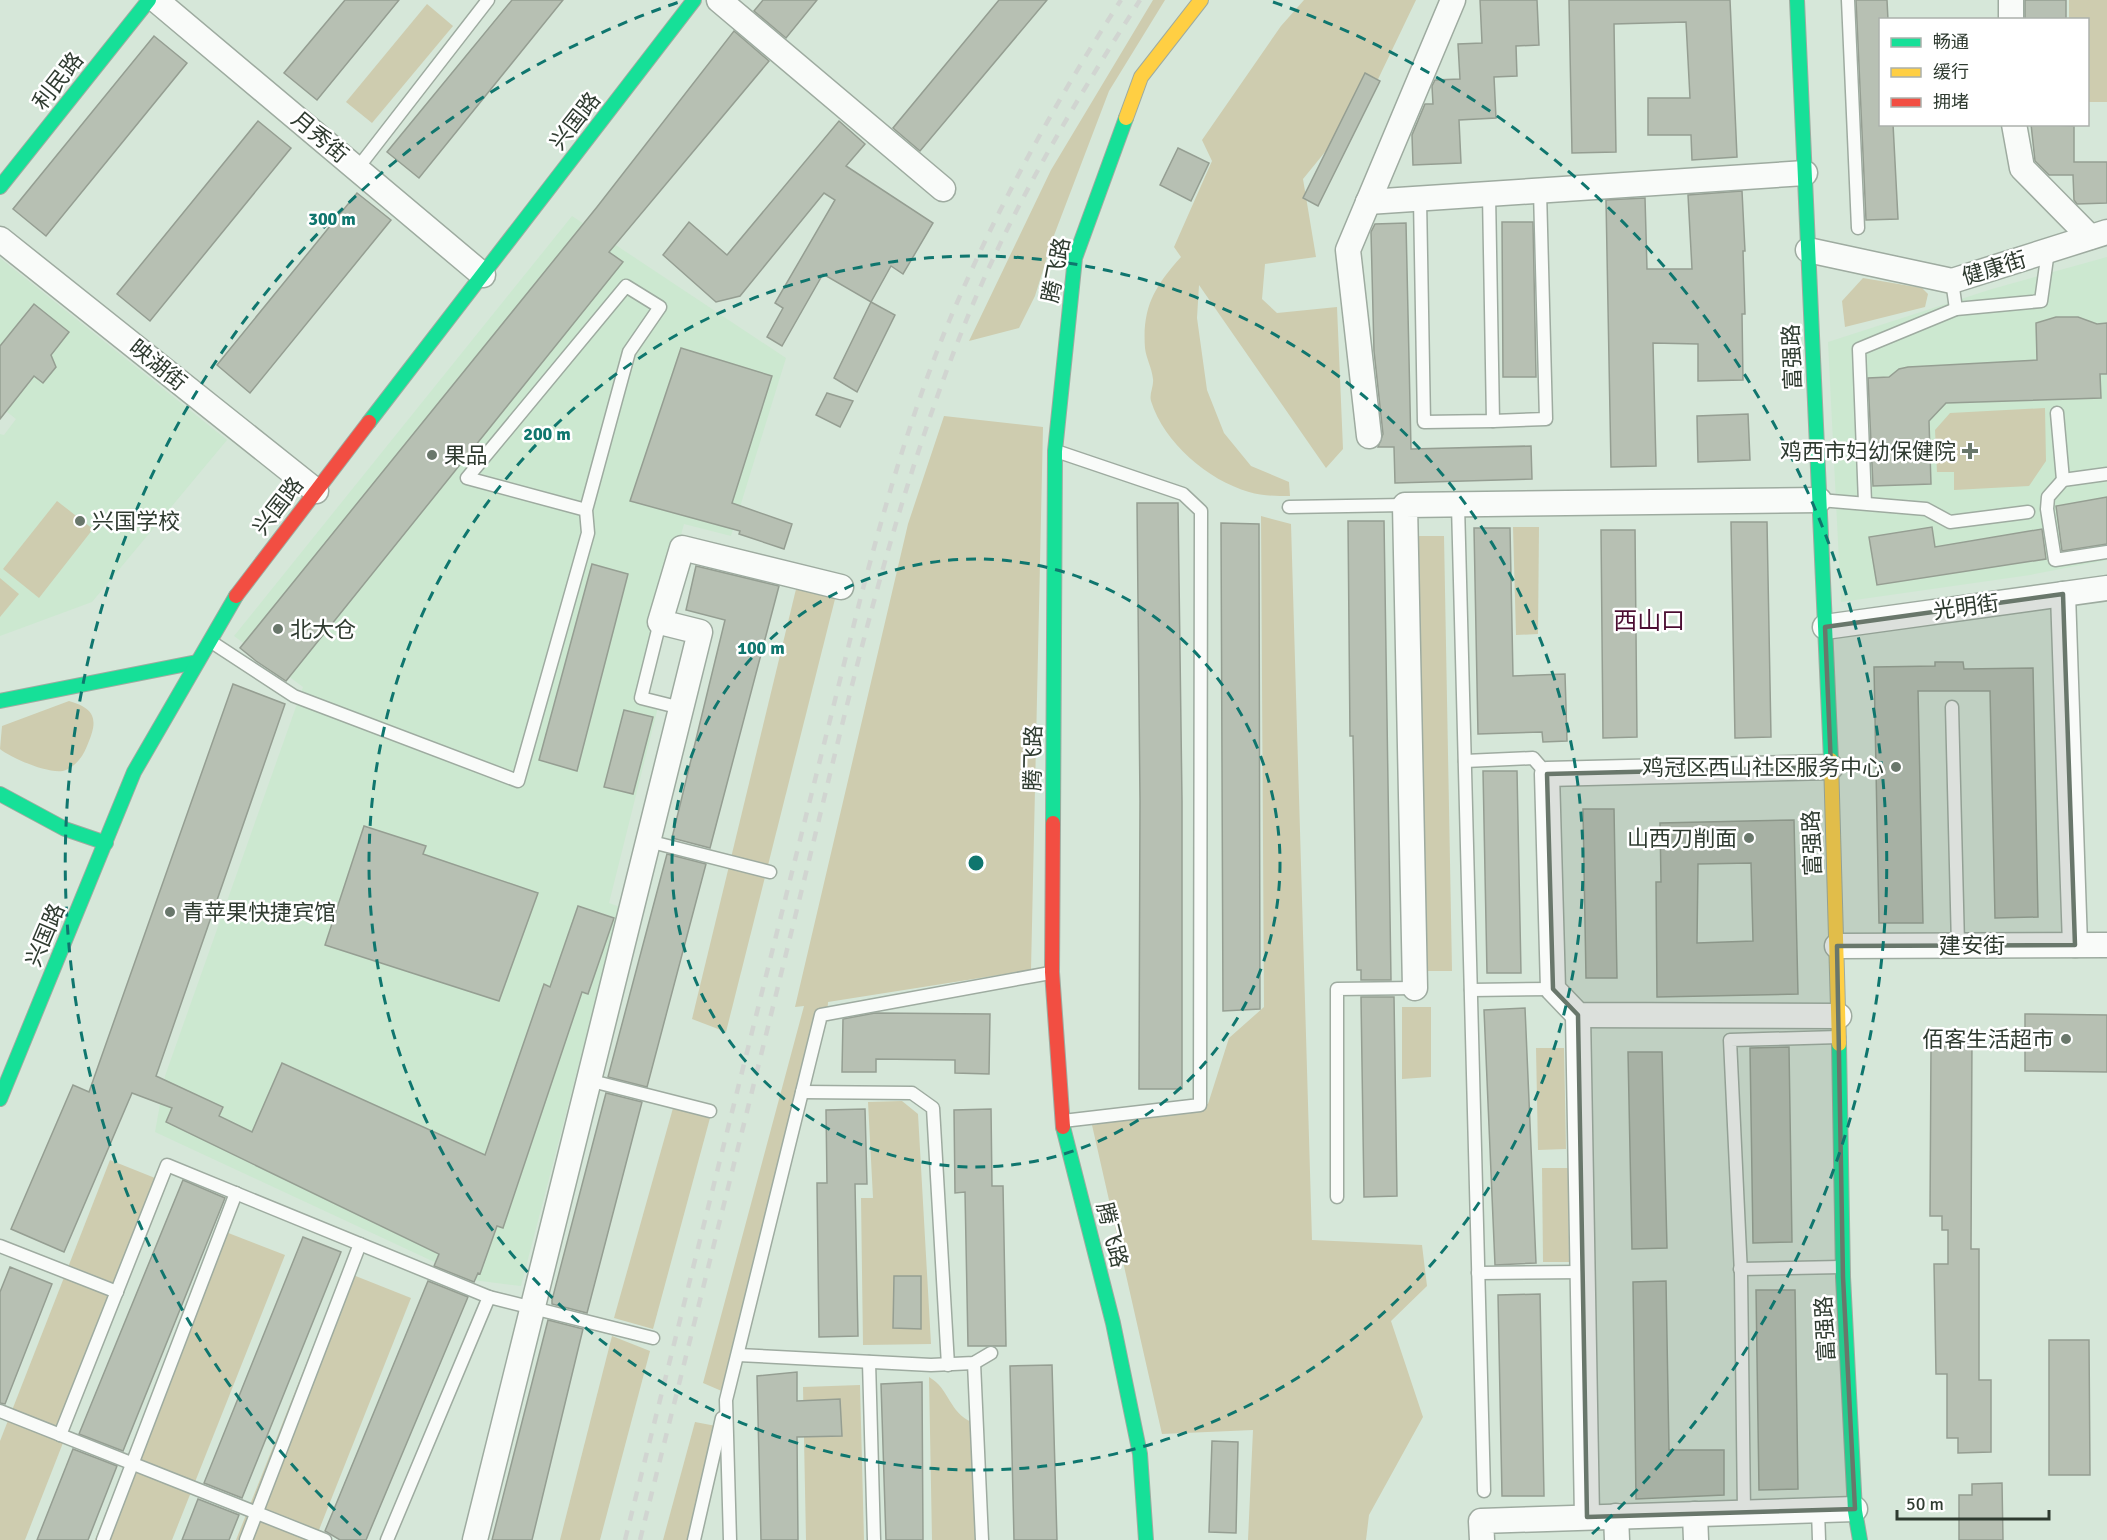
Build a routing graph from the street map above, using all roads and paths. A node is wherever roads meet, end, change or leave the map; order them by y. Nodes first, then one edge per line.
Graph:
1 (149, 0) edge
2 (156, 0) edge
3 (488, 0) edge
4 (694, 0) edge
5 (719, 0) edge
6 (1201, 0) edge
7 (1453, 0) edge
8 (1797, 0) edge
9 (1848, 0) edge
10 (2011, 0) edge
11 (2011, 18) edge
12 (2014, 126) edge
13 (357, 169) junction
14 (1805, 173) junction
15 (0, 188) edge
16 (943, 189) dead end
17 (1540, 191) junction
18 (1490, 194) junction
19 (1420, 199) junction
20 (1368, 202) junction
21 (1858, 228) dead end
22 (2099, 235) edge
23 (0, 239) edge
24 (1808, 250) junction
25 (2048, 250) junction
26 (483, 274) junction
27 (1952, 281) junction
28 (1956, 309) junction
29 (2057, 413) dead end
30 (1493, 421) junction
31 (1369, 436) dead end
32 (1055, 451) junction
33 (2107, 474) edge
34 (2063, 480) junction
35 (316, 491) junction
36 (1819, 500) junction
37 (1865, 503) junction
38 (1458, 505) junction
39 (1405, 506) junction
40 (1289, 507) dead end
41 (586, 510) junction
42 (2028, 512) dead end
43 (2107, 552) edge
44 (841, 587) dead end
45 (2107, 588) edge
46 (2063, 594) junction
47 (660, 622) junction
48 (1825, 627) junction
49 (209, 641) junction
50 (197, 662) junction
51 (0, 701) edge
52 (1952, 707) dead end
53 (681, 708) junction
54 (1465, 760) junction
55 (1831, 767) junction
56 (1547, 774) junction
57 (0, 794) edge
58 (648, 841) junction
59 (106, 843) junction
60 (770, 872) dead end
61 (1958, 945) junction
62 (2075, 945) junction
63 (2107, 945) edge
64 (1837, 946) junction
65 (1052, 972) junction
66 (1415, 988) joint
67 (1553, 989) junction
68 (1471, 990) junction
69 (1578, 1015) junction
70 (1840, 1026) junction
71 (588, 1080) junction
72 (802, 1092) junction
73 (0, 1099) edge
74 (710, 1112) dead end
75 (1061, 1121) junction
76 (236, 1193) junction
77 (1337, 1197) dead end
78 (360, 1244) junction
79 (0, 1246) edge
80 (1843, 1267) junction
81 (1740, 1269) junction
82 (1582, 1272) junction
83 (1478, 1274) junction
84 (117, 1292) junction
85 (489, 1297) junction
86 (531, 1309) junction
87 (653, 1338) dead end
88 (992, 1353) dead end
89 (738, 1355) junction
90 (869, 1362) junction
91 (974, 1363) junction
92 (948, 1365) junction
93 (726, 1400) junction
94 (0, 1411) edge
95 (60, 1435) junction
96 (132, 1464) junction
97 (1484, 1491) dead end
98 (1855, 1509) junction
99 (1818, 1510) junction
100 (1744, 1512) junction
101 (257, 1513) junction
102 (1695, 1514) junction
103 (1587, 1517) junction
104 (1616, 1528) edge
105 (103, 1540) edge
106 (246, 1540) edge
107 (325, 1540) edge
108 (387, 1540) edge
109 (475, 1540) edge
110 (694, 1540) edge
111 (730, 1540) edge
112 (874, 1540) edge
113 (982, 1540) edge
114 (1146, 1540) edge
115 (1482, 1540) edge
116 (1696, 1540) edge
117 (1819, 1540) edge
118 (1860, 1540) edge

1 - 15 street, 利民路
2 - 13 street, 月秀街
3 - 13 lane
4 - 26 street, 兴国路
5 - 16 street
6 - 32 street, 腾飞路
7 - 20 street
8 - 14 street, 富强路
9 - 21 lane
10 - 11 street
12 - 22 street
13 - 26 street, 月秀街
14 - 17 street
14 - 24 street, 富强路
17 - 18 street
17 - 30 lane
18 - 19 street
18 - 30 lane
19 - 20 street
19 - 30 lane
20 - 31 street
22 - 25 street, 健康街
23 - 35 street, 映湖街
24 - 27 street, 健康街
24 - 36 street, 富强路
25 - 27 street, 健康街
25 - 28 lane
26 - 35 street, 兴国路
27 - 28 lane
28 - 37 lane
29 - 34 lane
32 - 65 street, 腾飞路
32 - 75 lane
33 - 34 lane
34 - 43 lane
35 - 49 street, 兴国路
36 - 37 lane
36 - 38 street
36 - 48 street, 富强路
37 - 42 lane
38 - 39 street
38 - 54 lane
39 - 40 lane
39 - 66 street
41 - 41 lane
41 - 49 lane
44 - 47 street
45 - 46 street, 光明街
46 - 48 street, 光明街
46 - 62 street
47 - 53 street
47 - 53 lane
48 - 55 street, 富强路
49 - 50 street, 兴国路
50 - 51 street
50 - 59 street, 兴国路
52 - 61 lane
53 - 58 street
54 - 56 lane
54 - 68 lane
55 - 56 street
55 - 64 street, 富强路
56 - 67 street
57 - 59 street
58 - 60 lane
58 - 71 street
59 - 73 street, 兴国路
61 - 62 street, 建安街
61 - 64 street, 建安街
62 - 63 street, 建安街
64 - 70 street, 富强路
65 - 72 lane
65 - 75 street, 腾飞路
66 - 77 lane
67 - 68 lane
67 - 69 street
68 - 83 lane
69 - 70 street
69 - 82 street
70 - 80 street, 富强路
70 - 81 lane
71 - 74 lane
71 - 86 street
72 - 89 lane
72 - 92 lane
75 - 114 street, 腾飞路
76 - 78 lane
76 - 84 lane
76 - 96 lane
78 - 85 lane
78 - 101 lane
79 - 84 lane
80 - 81 lane
80 - 98 street, 富强路
81 - 100 lane
82 - 83 lane
82 - 103 street
83 - 97 lane
84 - 95 lane
85 - 86 lane
85 - 108 lane
86 - 87 lane
86 - 109 street
88 - 91 lane
89 - 90 lane
89 - 93 lane
90 - 92 lane
90 - 112 lane
91 - 92 lane
91 - 113 lane
93 - 110 lane
93 - 111 lane
94 - 95 lane
95 - 96 lane
96 - 101 lane
96 - 105 lane
98 - 99 street
98 - 118 street, 富强路
99 - 100 street
99 - 117 lane
100 - 102 street
101 - 106 lane
101 - 107 lane
102 - 104 street
102 - 116 street
103 - 104 street
103 - 115 street

